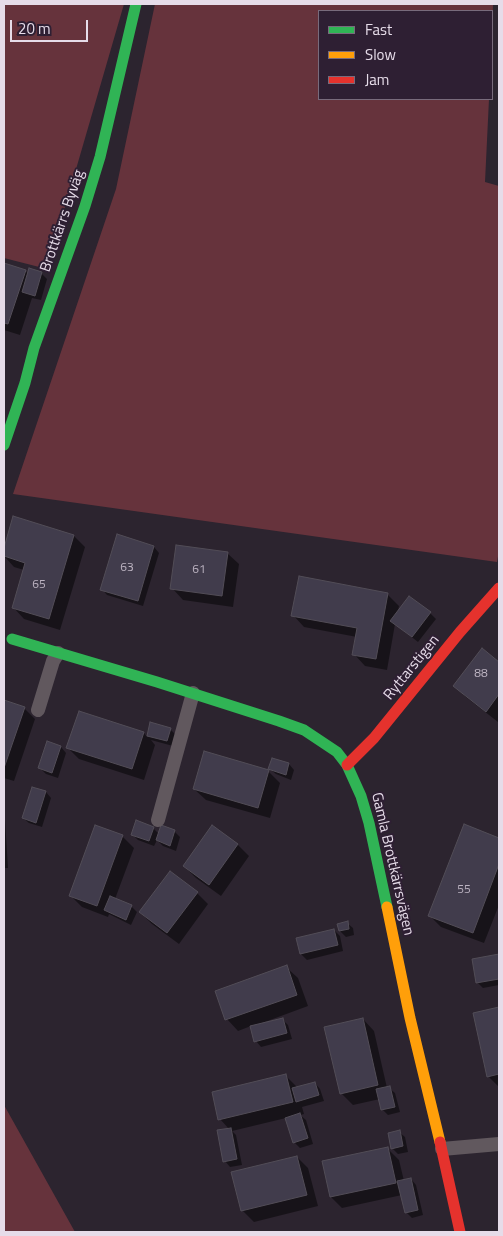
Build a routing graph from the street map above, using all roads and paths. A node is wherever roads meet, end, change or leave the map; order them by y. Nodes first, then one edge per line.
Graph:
1 (136, 4) edge
2 (4, 445) edge
3 (499, 588) edge
4 (12, 639) dead end
5 (58, 653) junction
6 (193, 694) junction
7 (38, 710) dead end
8 (347, 765) junction
9 (158, 820) dead end
10 (499, 1144) edge
11 (442, 1149) junction
12 (460, 1232) edge

1 - 2 street, Brottkärrs Byväg
3 - 8 street, Ryttarstigen
4 - 5 street, Gamla Brottkärrsvägen
5 - 6 street, Gamla Brottkärrsvägen
5 - 7 lane
6 - 8 street, Gamla Brottkärrsvägen
6 - 9 lane
8 - 11 street, Gamla Brottkärrsvägen
10 - 11 lane
11 - 12 street, Gamla Brottkärrsvägen

